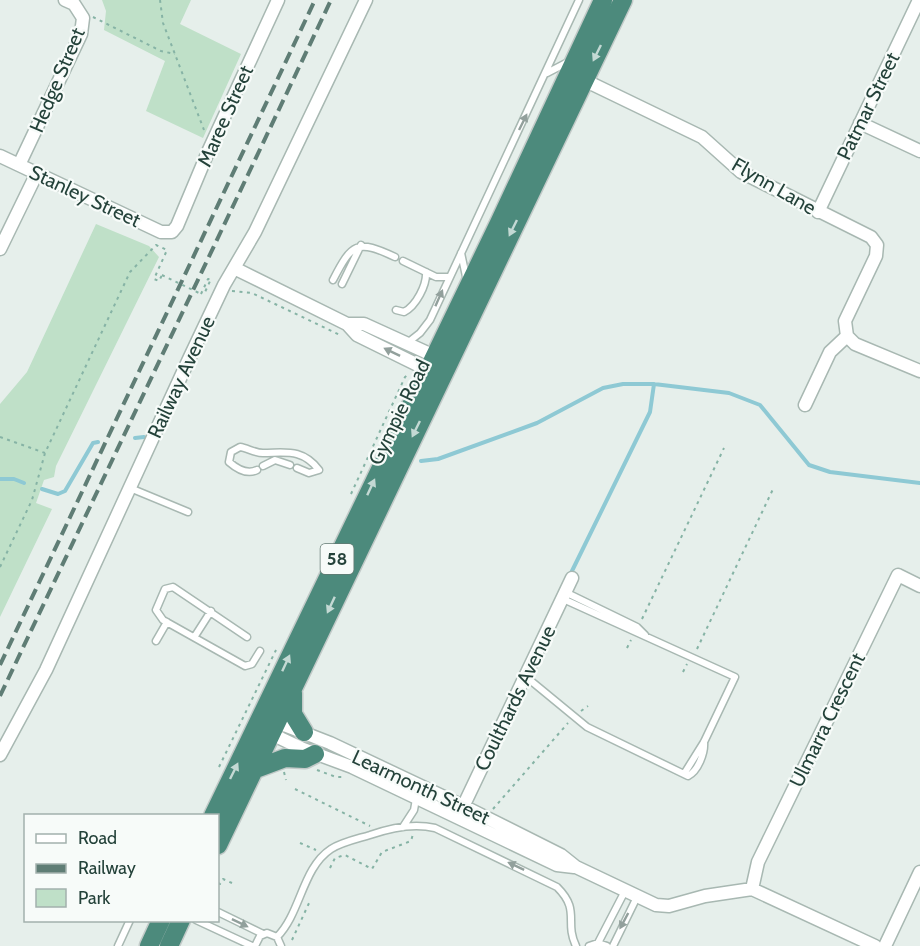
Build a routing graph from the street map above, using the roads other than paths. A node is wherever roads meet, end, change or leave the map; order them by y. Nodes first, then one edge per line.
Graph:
1 (65, 0) edge
2 (278, 0) edge
3 (366, 0) edge
4 (579, 0) edge
5 (603, 0) edge
6 (623, 0) edge
7 (919, 0) edge
8 (576, 57) junction
9 (547, 73) junction
10 (584, 80) junction
11 (861, 123) junction
12 (920, 151) edge
13 (0, 156) edge
14 (19, 165) junction
15 (37, 173) junction
16 (818, 212) junction
17 (172, 232) joint
18 (361, 245) junction
19 (0, 249) edge
20 (461, 252) junction
21 (395, 257) dead end
22 (404, 261) dead end
23 (234, 268) junction
24 (426, 272) junction
25 (449, 277) junction
26 (333, 280) dead end
27 (342, 284) dead end
28 (468, 284) junction
29 (396, 310) dead end
30 (347, 324) junction
31 (846, 336) junction
32 (405, 344) junction
33 (431, 368) junction
34 (920, 371) edge
35 (805, 405) dead end
36 (290, 465) dead end
37 (297, 468) dead end
38 (129, 488) junction
39 (188, 512) dead end
40 (572, 578) dead end
41 (920, 586) edge
42 (564, 595) junction
43 (211, 611) junction
44 (167, 622) junction
45 (195, 636) junction
46 (247, 637) dead end
47 (156, 641) dead end
48 (260, 651) dead end
49 (525, 676) junction
50 (292, 688) junction
51 (266, 725) junction
52 (304, 732) junction
53 (315, 754) junction
54 (0, 755) edge
55 (253, 770) junction
56 (413, 792) junction
57 (460, 812) junction
58 (214, 814) edge
59 (403, 827) junction
60 (219, 842) edge
61 (920, 872) edge
62 (752, 889) junction
63 (625, 891) junction
64 (637, 897) junction
65 (219, 912) edge
66 (130, 922) edge
67 (161, 922) edge
68 (181, 922) edge
69 (198, 922) edge
70 (263, 934) junction
71 (277, 937) junction
72 (598, 943) junction
73 (118, 946) edge
74 (149, 946) edge
75 (169, 946) edge
76 (254, 946) edge
77 (281, 946) edge
78 (576, 946) edge
79 (589, 946) edge
80 (607, 946) edge
81 (613, 946) edge
82 (874, 946) edge
83 (885, 946) edge

1 - 14 street, Hedge Street
2 - 17 street, Maree Street
3 - 23 street, Railway Avenue
4 - 9 lane, Gympie Road
5 - 8 highway, Gympie Road / 58
6 -> 10 highway, Gympie Road / 58
7 - 11 street, Patmar Street
8 - 9 lane
8 - 28 highway, Gympie Road / 58
20 -> 9 lane, Gympie Road
10 - 16 street, Flynn Lane
10 -> 33 highway, Gympie Road / 58
11 - 12 street
11 - 16 street, Patmar Street
13 - 14 street, Stanley Street
14 - 15 street, Stanley Street
15 - 17 street, Stanley Street
15 - 19 street
16 - 31 street, Flynn Lane
18 - 21 lane
18 - 26 lane
18 - 27 lane
20 - 25 lane, Gympie Road
20 - 28 lane
22 - 24 lane
23 - 30 street
23 - 38 street, Railway Avenue
24 - 25 lane
24 - 29 lane
32 -> 25 lane, Gympie Road
28 - 33 highway, Gympie Road / 58
30 - 32 street
33 -> 30 street
31 - 34 street
31 - 35 street
32 - 33 street
33 -> 50 highway, Gympie Road / 58
51 -> 33 highway, Gympie Road / 58
36 - 37 lane
38 - 39 lane
38 - 54 street, Railway Avenue
40 - 42 street, Coulthards Avenue
41 - 62 street, Ulmarra Crescent
42 - 49 street, Coulthards Avenue
42 - 49 lane
43 - 44 lane
43 - 45 lane
43 - 46 lane
44 - 45 lane
44 - 47 lane
45 - 48 lane
49 - 57 street, Coulthards Avenue
50 - 51 highway, Gympie Road / 58
50 - 52 highway
51 - 52 street, Learmonth Street
51 - 53 street, Learmonth Street
51 - 55 highway, Gympie Road / 58
58 -> 51 highway, Gympie Road / 58
52 - 56 street, Learmonth Street
53 - 55 highway
53 - 56 street, Learmonth Street
55 - 60 highway, Gympie Road / 58
56 - 57 street, Learmonth Street
56 - 59 lane
57 - 63 street, Learmonth Street
59 - 71 lane
78 -> 59 lane
61 - 83 street
62 - 64 street, Learmonth Street
62 - 82 street
63 - 64 street, Learmonth Street
63 - 72 lane
64 -> 81 lane
65 -> 70 lane
66 - 73 lane
67 - 74 highway
68 - 75 highway
69 - 76 lane
70 - 71 lane
70 - 76 lane
71 - 77 lane
72 - 79 lane
72 - 80 lane

